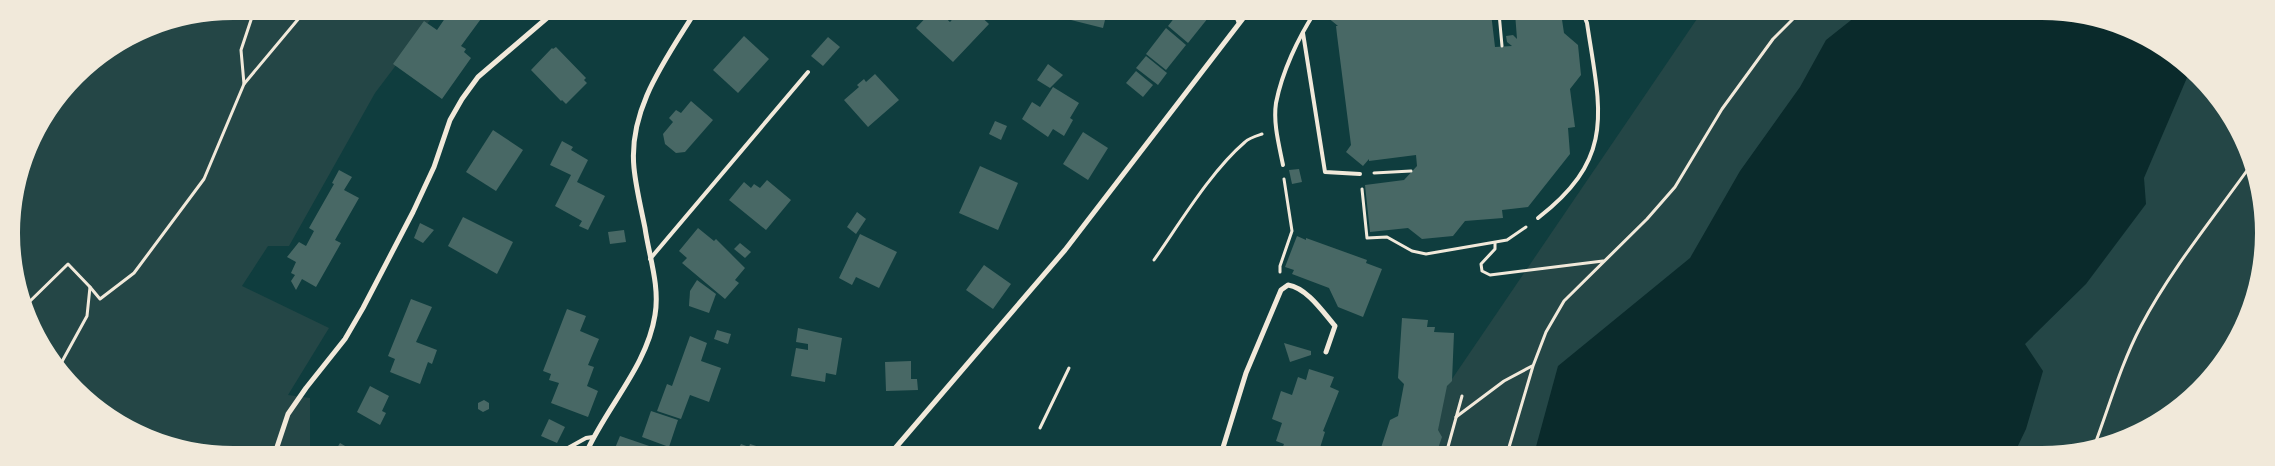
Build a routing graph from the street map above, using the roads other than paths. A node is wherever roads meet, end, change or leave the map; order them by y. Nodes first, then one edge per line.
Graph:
1 (545, 20) edge
2 (690, 20) edge
3 (1310, 20) edge
4 (1585, 20) edge
5 (1239, 22) edge
6 (1303, 33) junction
7 (808, 72) dead end
8 (1282, 165) road end
9 (1360, 174) dead end
10 (1538, 218) road end
11 (650, 259) junction
12 (1326, 352) dead end
13 (593, 437) junction
14 (277, 446) edge
15 (570, 446) edge
16 (589, 446) edge
17 (897, 446) edge
18 (1223, 446) edge

1 - 14 street
2 - 11 street
3 - 6 lane
4 - 10 lane
5 - 17 street
6 - 8 lane
6 - 9 lane
7 - 11 lane
11 - 13 street
12 - 18 street
13 - 15 lane
13 - 16 street

